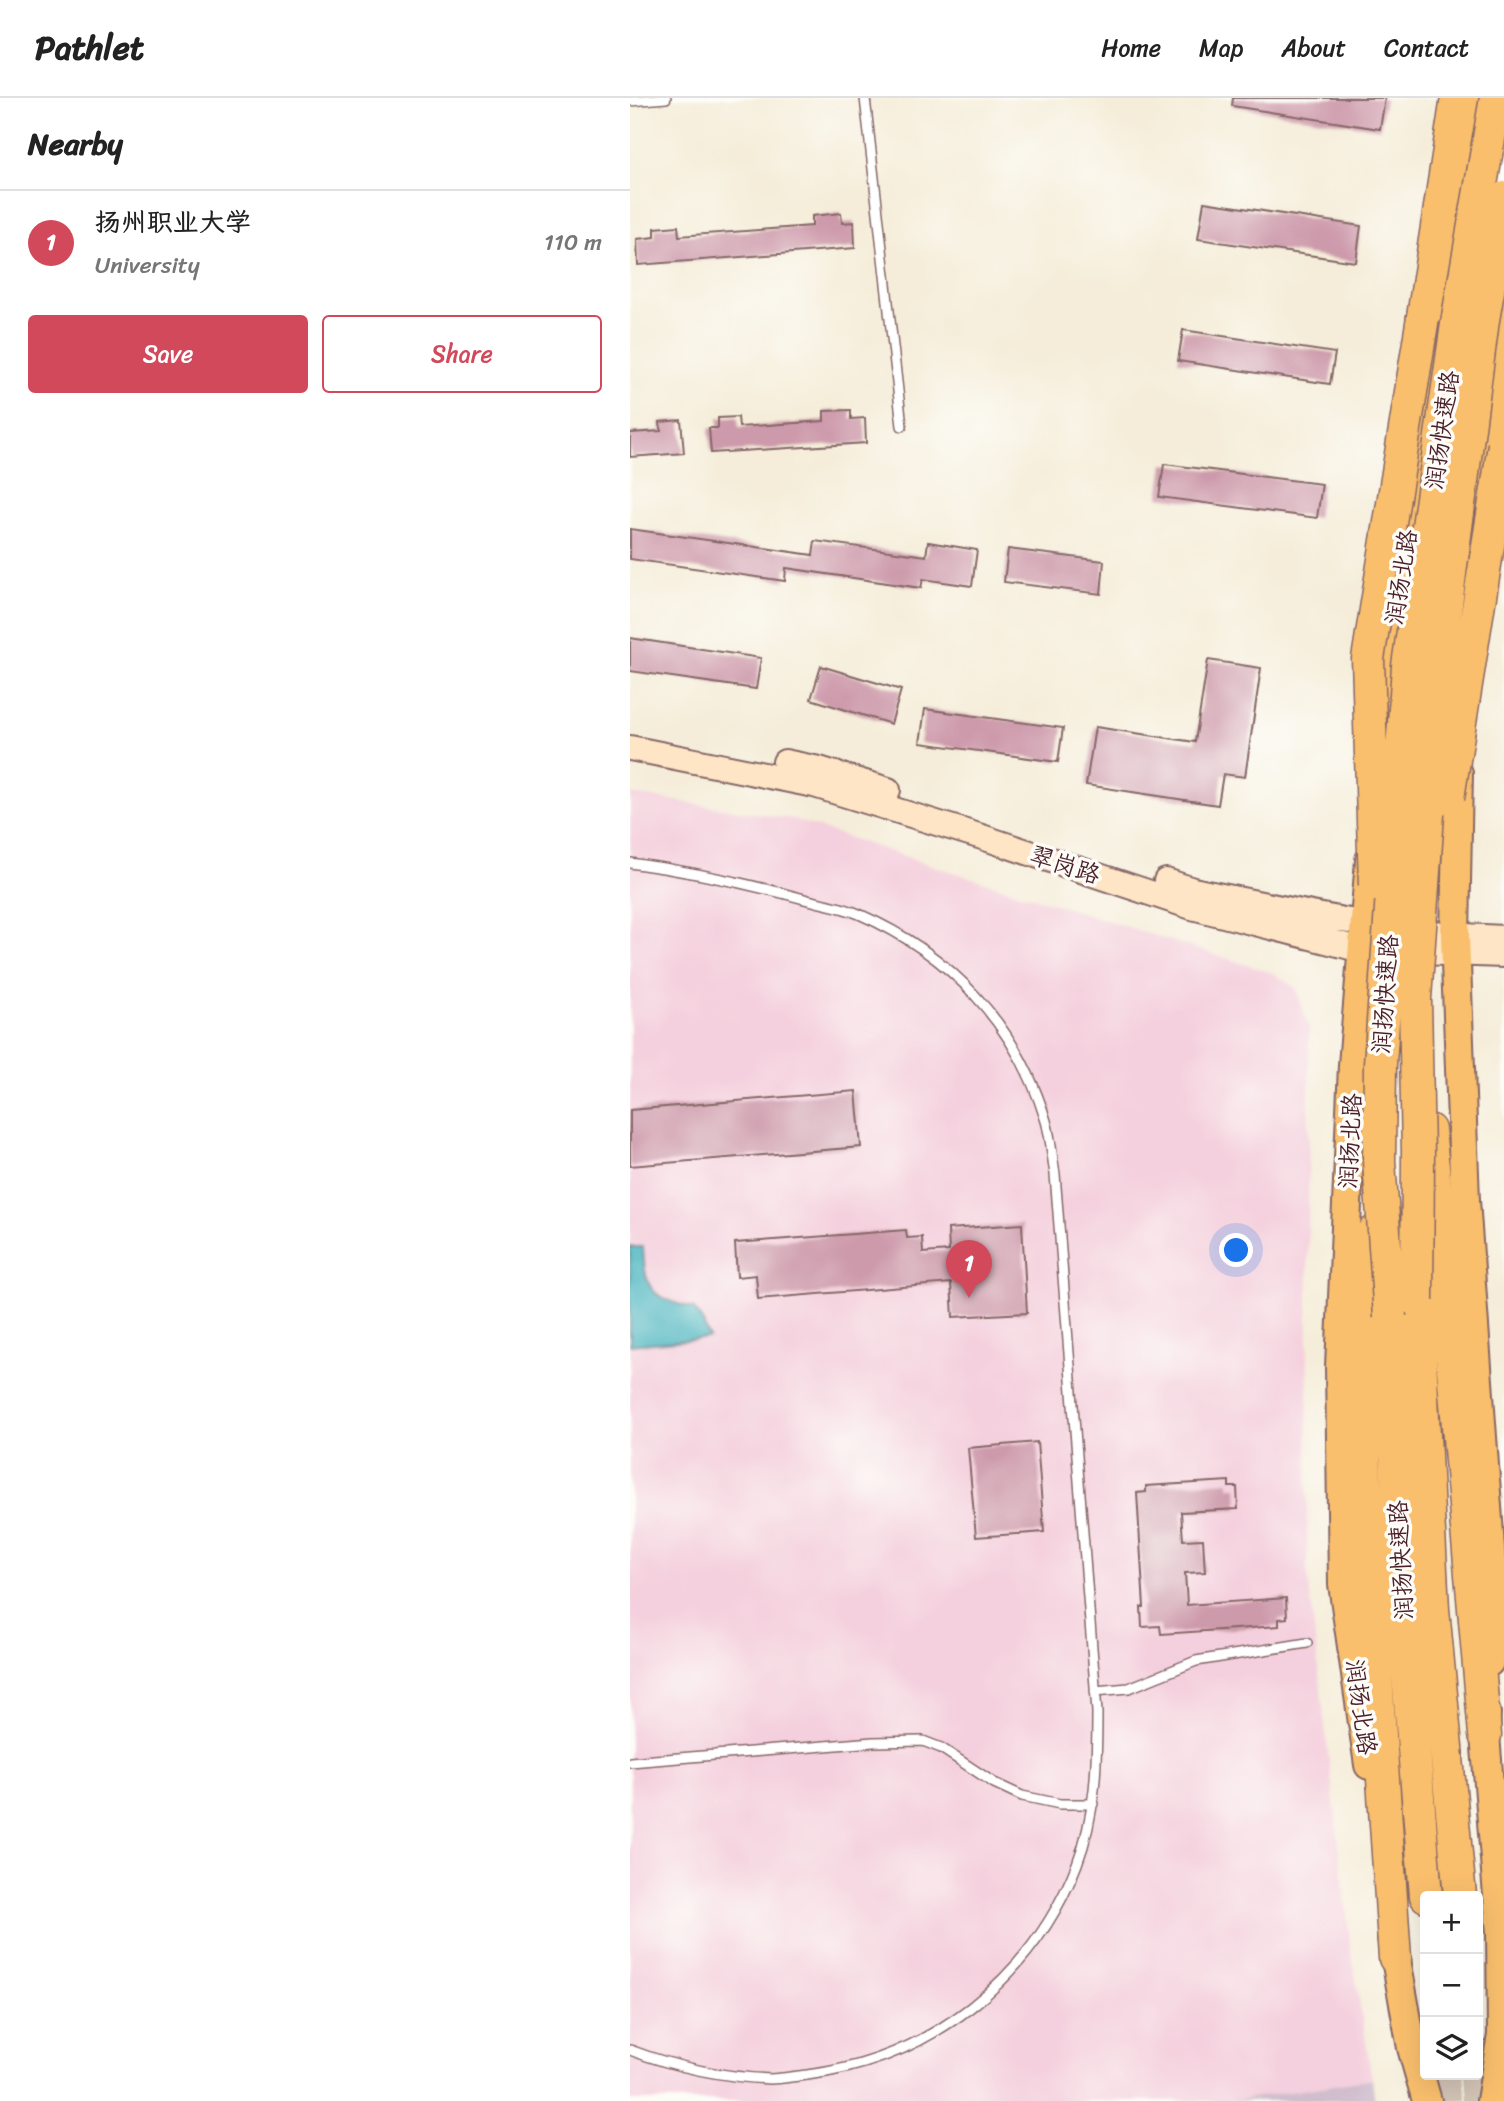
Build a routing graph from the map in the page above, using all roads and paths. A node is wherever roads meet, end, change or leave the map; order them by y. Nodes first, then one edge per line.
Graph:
1 (666, 98) edge
2 (865, 98) edge
3 (1457, 98) edge
4 (1475, 98) edge
5 (1496, 98) edge
6 (630, 101) edge
7 (1504, 198) edge
8 (1504, 309) edge
9 (902, 426) dead end
10 (1504, 445) edge
11 (630, 732) edge
12 (630, 748) edge
13 (630, 863) edge
14 (1363, 938) junction
15 (1504, 938) edge
16 (1455, 945) junction
17 (1504, 955) edge
18 (1415, 999) junction
19 (1380, 1064) junction
20 (1432, 1301) junction
21 (1379, 1316) junction
22 (1307, 1643) dead end
23 (1095, 1691) junction
24 (1485, 1735) junction
25 (630, 1762) edge
26 (1093, 1804) junction
27 (1426, 1891) edge
28 (1460, 1891) edge
29 (1395, 1958) junction
30 (630, 2050) edge
31 (1427, 2101) edge
32 (1492, 2101) edge

1 - 6 lane
2 - 9 lane
3 - 19 highway, bridge
4 - 14 main road, 润扬北路
5 - 19 highway, 润扬快速路, bridge
7 - 18 highway, 润扬快速路, bridge
8 - 16 main road
10 - 18 highway, bridge
11 - 14 main road, 翠岗路
12 - 14 main road, 翠岗路
13 - 23 lane
14 - 16 main road, 翠岗路
14 - 29 main road, 润扬北路
15 - 16 main road, 翠岗路
16 - 17 main road, 翠岗路
16 - 24 main road
18 - 20 highway, 润扬快速路, bridge
19 - 21 highway, 润扬快速路, bridge
20 - 24 highway
20 - 28 highway, 润扬快速路
21 - 27 highway, 润扬快速路
21 - 29 highway
22 - 23 lane
23 - 26 lane
24 - 32 main road
25 - 26 lane
26 - 30 lane
29 - 31 main road, 润扬北路

